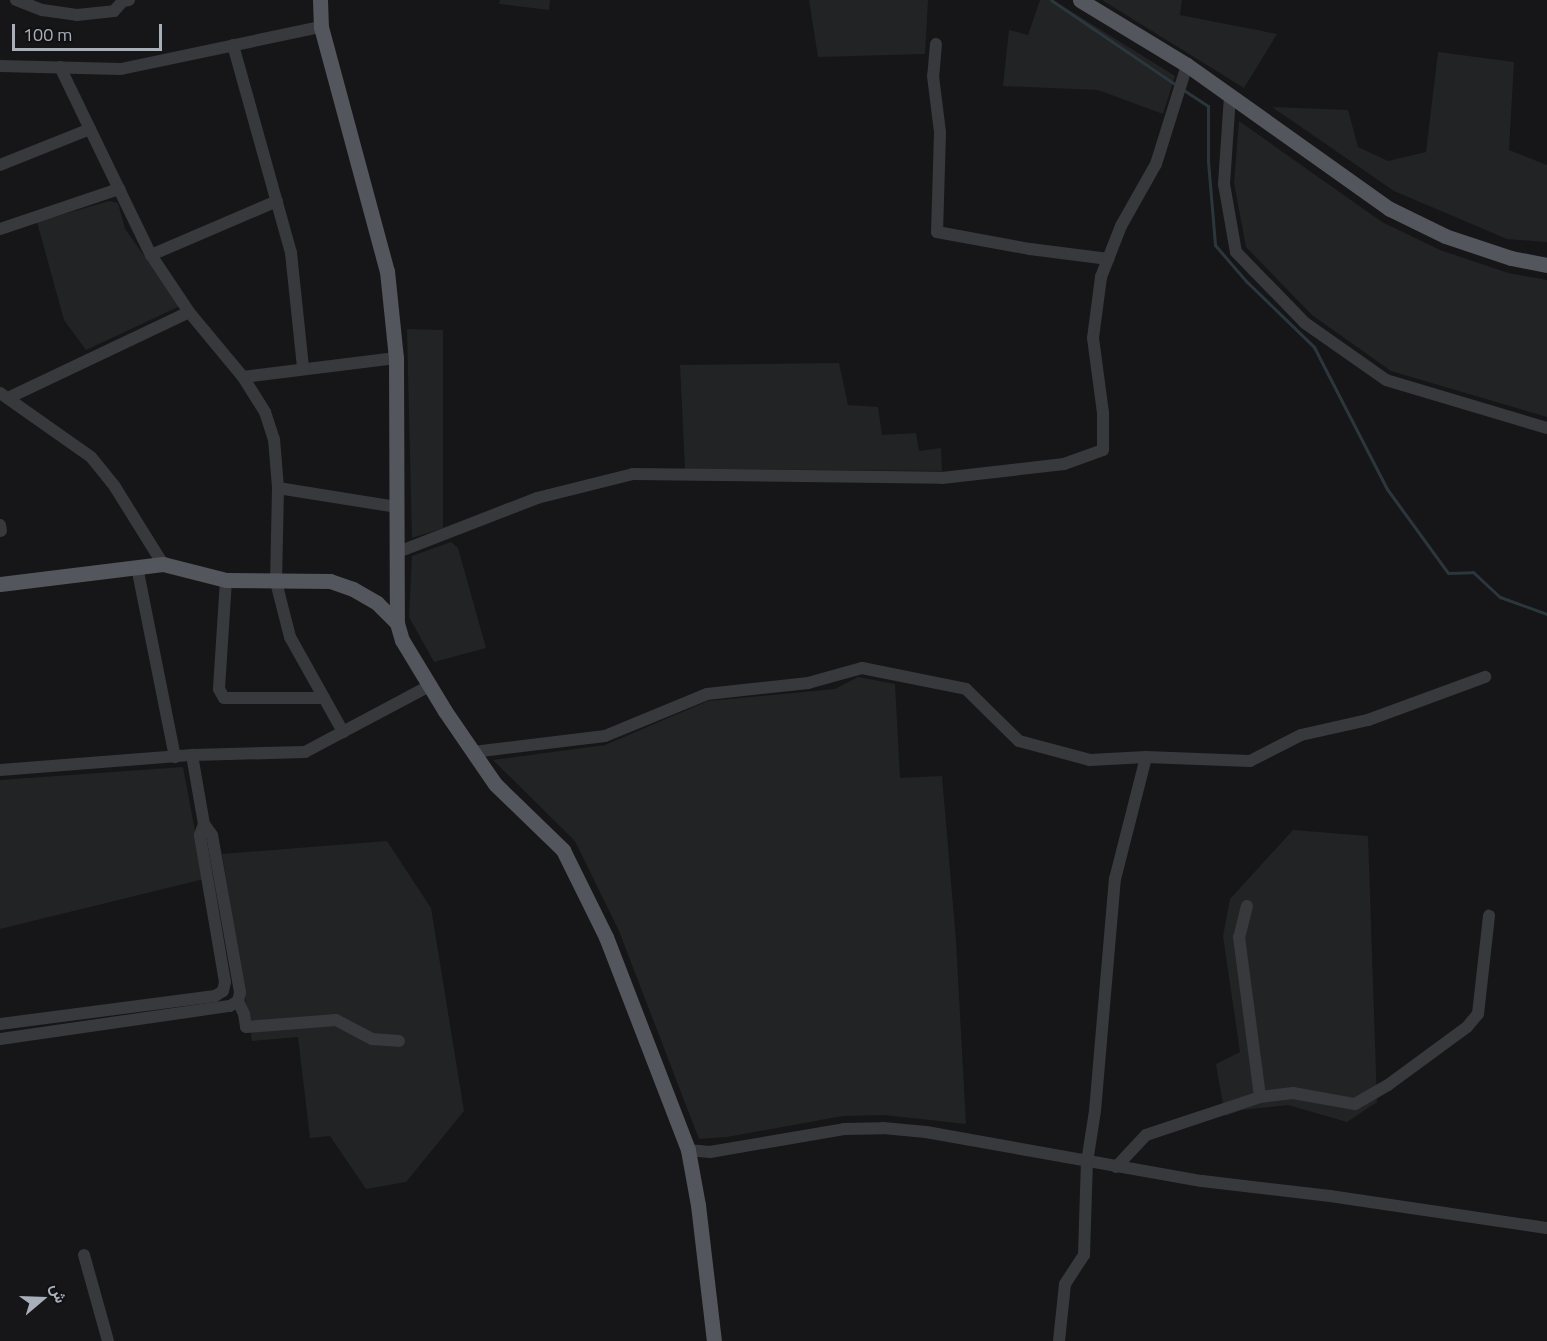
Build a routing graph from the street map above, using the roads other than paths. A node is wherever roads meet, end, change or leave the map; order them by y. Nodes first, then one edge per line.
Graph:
1 (16, 0) edge
2 (129, 0) edge
3 (320, 0) edge
4 (1080, 0) edge
5 (321, 27) junction
6 (936, 44) dead end
7 (233, 45) junction
8 (1187, 65) junction
9 (0, 66) edge
10 (60, 67) junction
11 (1230, 96) junction
12 (90, 129) junction
13 (0, 165) edge
14 (118, 189) junction
15 (278, 201) junction
16 (0, 230) edge
17 (152, 255) junction
18 (1108, 259) junction
19 (1547, 265) edge
20 (189, 312) junction
21 (396, 358) junction
22 (303, 368) junction
23 (243, 377) junction
24 (4, 395) edge
25 (1547, 428) edge
26 (278, 488) junction
27 (397, 507) junction
28 (398, 552) junction
29 (163, 564) junction
30 (137, 567) junction
31 (226, 580) junction
32 (276, 582) junction
33 (0, 584) edge
34 (397, 623) junction
35 (1485, 677) dead end
36 (431, 685) junction
37 (324, 698) junction
38 (343, 732) junction
39 (473, 752) junction
40 (192, 755) junction
41 (175, 757) junction
42 (1146, 758) junction
43 (0, 770) edge
44 (204, 824) junction
45 (1247, 906) dead end
46 (1489, 916) dead end
47 (238, 1001) junction
48 (0, 1024) edge
49 (0, 1039) edge
50 (399, 1041) dead end
51 (1260, 1098) junction
52 (688, 1150) junction
53 (1087, 1162) junction
54 (1116, 1167) junction
55 (1547, 1228) edge
56 (84, 1255) dead end
57 (108, 1341) edge
58 (714, 1341) edge
59 (1059, 1341) edge

1 - 2 street
3 - 5 main road
4 - 8 main road
5 - 7 street
5 - 21 main road
6 - 18 street
7 - 10 street
7 - 15 street
8 - 11 main road
8 - 18 street
9 - 10 street
10 - 12 street
11 - 19 main road
11 - 25 street
12 - 13 street
12 - 14 street
14 - 16 street
14 - 17 street
15 - 17 street
15 - 22 street
17 - 20 street
18 - 28 street
20 - 23 street
20 - 24 street
21 - 22 street
21 - 27 main road
22 - 23 street
23 - 26 street
24 - 29 street
26 - 27 street
26 - 32 street
27 - 28 main road
28 - 34 main road
29 - 30 main road
29 - 31 main road
30 - 33 main road
30 - 41 street
31 - 32 main road
31 - 37 street
32 - 34 main road
32 - 37 street
34 - 36 main road
35 - 42 street
36 - 38 street
36 - 39 main road
37 - 38 street
38 - 40 street
39 - 42 street
39 - 52 main road
40 - 41 street
40 - 44 street
41 - 43 street
42 - 53 street
44 - 47 street
44 - 48 street
45 - 51 street
46 - 51 street
47 - 49 street
47 - 50 street
51 - 54 street
52 - 53 street
52 - 58 main road
53 - 54 street
53 - 59 street
54 - 55 street
56 - 57 street

